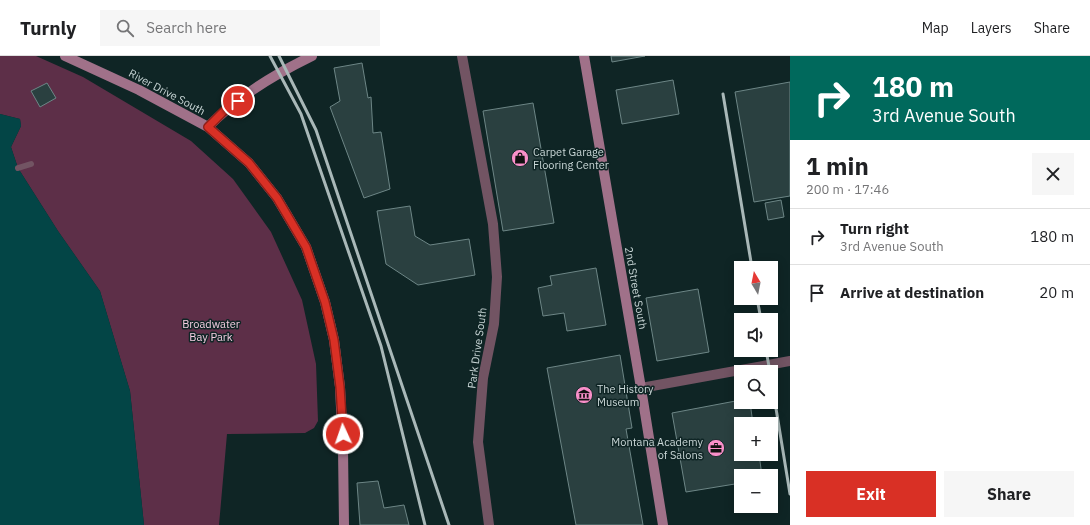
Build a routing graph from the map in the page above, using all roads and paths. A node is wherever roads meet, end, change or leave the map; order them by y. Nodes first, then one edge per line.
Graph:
1 (65, 56) edge
2 (312, 56) edge
3 (462, 56) edge
4 (584, 56) edge
5 (208, 127) junction
6 (31, 164) dead end
7 (18, 168) dead end
8 (790, 361) edge
9 (641, 388) junction
10 (344, 525) edge
11 (489, 525) edge
12 (663, 525) edge

1 - 5 street, River Drive South
2 - 5 street
3 - 11 street, Park Drive South
4 - 9 street, 2nd Street South
5 - 10 street, River Drive South
6 - 7 lane
8 - 9 street
9 - 12 street, 2nd Street South

